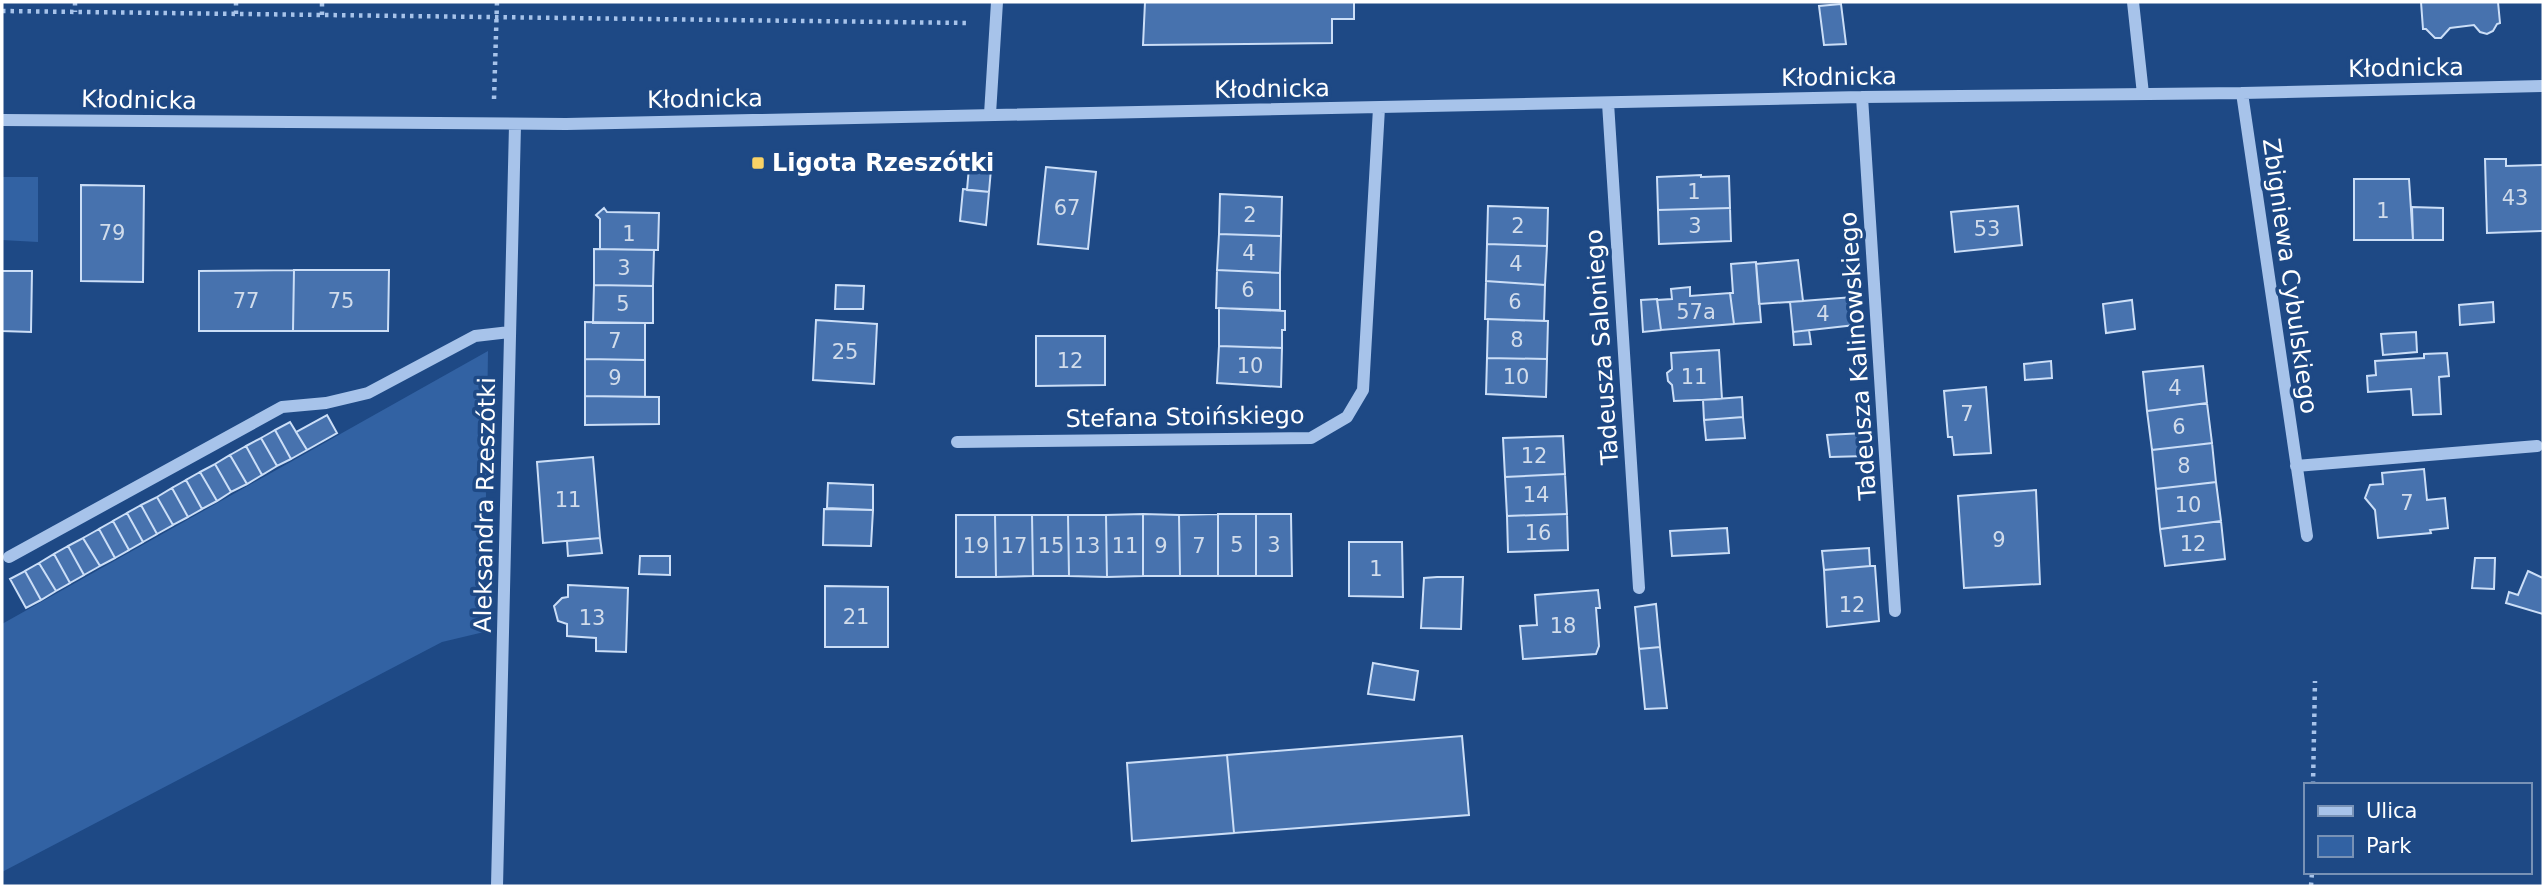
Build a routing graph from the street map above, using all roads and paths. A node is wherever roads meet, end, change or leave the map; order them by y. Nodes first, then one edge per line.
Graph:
1 (75, 2) edge
2 (236, 2) edge
3 (322, 2) edge
4 (497, 2) edge
5 (997, 2) edge
6 (2133, 2) edge
7 (2, 11) edge
8 (75, 12) junction
9 (236, 14) junction
10 (322, 15) junction
11 (496, 17) junction
12 (995, 24) junction
13 (2543, 86) edge
14 (2242, 93) junction
15 (2143, 94) junction
16 (1862, 97) junction
17 (494, 100) dead end
18 (1608, 103) junction
19 (1379, 108) junction
20 (990, 114) junction
21 (2, 120) edge
22 (515, 125) junction
23 (510, 332) junction
24 (957, 442) dead end
25 (2537, 446) dead end
26 (2296, 466) junction
27 (2307, 536) dead end
28 (9, 557) dead end
29 (1639, 588) dead end
30 (1895, 611) dead end
31 (2315, 681) dead end
32 (2313, 783) edge
33 (497, 886) edge

1 - 8 path
2 - 9 path
3 - 10 path
4 - 11 path
5 - 12 street
6 - 15 street
7 - 8 path
8 - 9 path
9 - 10 path
10 - 11 path
11 - 12 path
11 - 17 path
12 - 20 street
13 - 14 street, Kłodnicka
14 - 15 street, Kłodnicka
14 - 26 street, Zbigniewa Cybulskiego
15 - 16 street, Kłodnicka
16 - 18 street, Kłodnicka
16 - 30 street, Tadeusza Kalinowskiego
18 - 19 street, Kłodnicka
18 - 29 street, Tadeusza Saloniego
19 - 20 street, Kłodnicka
19 - 24 street, Stefana Stoińskiego
20 - 22 street, Kłodnicka
21 - 22 street, Kłodnicka
22 - 23 street, Aleksandra Rzeszótki
23 - 28 street
23 - 33 street, Aleksandra Rzeszótki
25 - 26 street
26 - 27 street, Zbigniewa Cybulskiego
31 - 32 path

